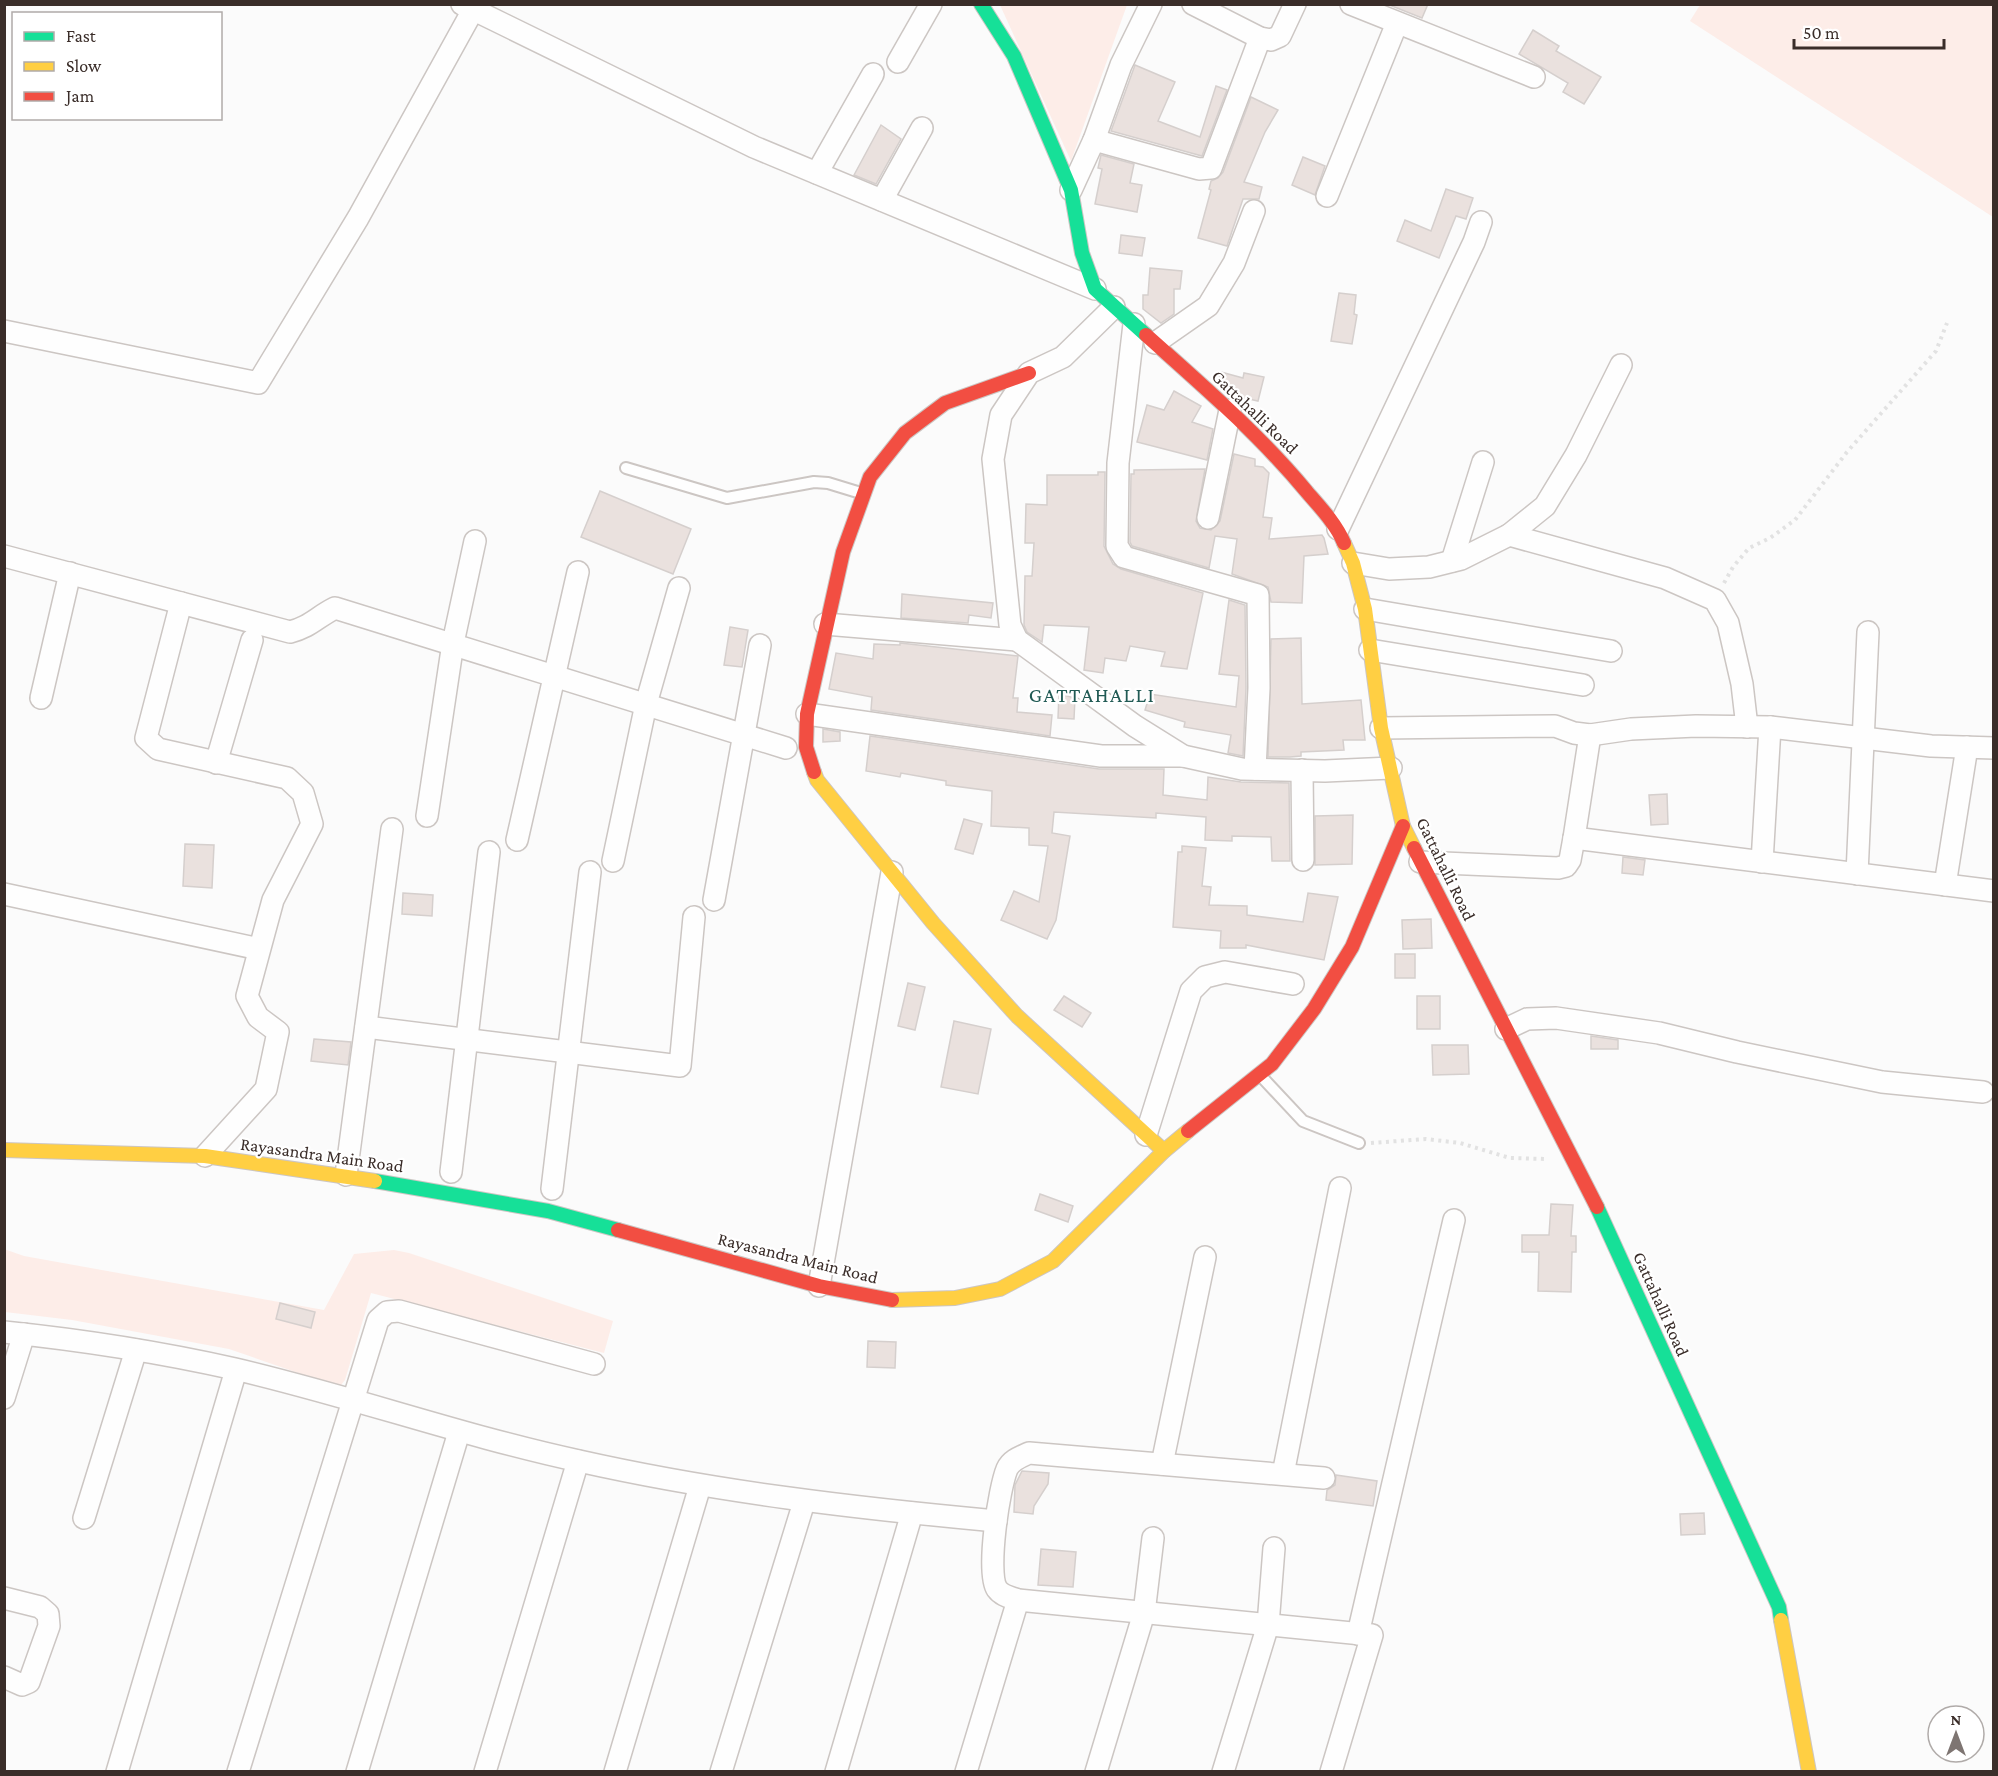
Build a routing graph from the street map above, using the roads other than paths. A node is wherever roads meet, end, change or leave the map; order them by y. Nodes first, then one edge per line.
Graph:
1 (931, 4) edge
2 (981, 4) edge
3 (1151, 4) edge
4 (1192, 4) edge
5 (1295, 4) edge
6 (1351, 4) edge
7 (467, 7) edge
8 (1398, 23) junction
9 (1260, 38) junction
10 (898, 62) dead end
11 (873, 74) dead end
12 (1534, 77) dead end
13 (922, 128) dead end
14 (1094, 140) junction
15 (817, 173) junction
16 (1071, 190) junction
17 (1327, 196) dead end
18 (882, 200) junction
19 (1254, 211) dead end
20 (1481, 222) dead end
21 (1095, 289) junction
22 (1114, 307) junction
23 (1134, 324) junction
24 (4, 331) edge
25 (1155, 343) junction
26 (1622, 365) dead end
27 (1029, 373) junction
28 (1230, 410) junction
29 (1482, 462) dead end
30 (626, 468) dead end
31 (864, 494) junction
32 (1208, 518) dead end
33 (1338, 529) junction
34 (1509, 535) junction
35 (475, 541) dead end
36 (4, 556) edge
37 (1452, 561) junction
38 (1353, 563) junction
39 (578, 572) dead end
40 (70, 573) junction
41 (679, 588) dead end
42 (181, 603) junction
43 (1365, 609) junction
44 (825, 624) junction
45 (1868, 632) dead end
46 (252, 640) dead end
47 (1017, 640) junction
48 (453, 643) junction
49 (760, 645) dead end
50 (1370, 650) junction
51 (1611, 651) dead end
52 (554, 675) junction
53 (1583, 685) dead end
54 (41, 698) dead end
55 (646, 704) junction
56 (807, 714) junction
57 (1747, 727) junction
58 (1770, 727) junction
59 (1381, 728) junction
60 (744, 735) junction
61 (1590, 735) junction
62 (1864, 738) junction
63 (1967, 747) junction
64 (786, 748) dead end
65 (1994, 748) edge
66 (1183, 756) junction
67 (216, 763) junction
68 (1391, 768) junction
69 (1255, 769) junction
70 (1302, 770) junction
71 (427, 816) dead end
72 (1403, 826) junction
73 (392, 829) dead end
74 (1574, 838) junction
75 (517, 840) dead end
76 (489, 852) dead end
77 (1303, 860) dead end
78 (613, 861) dead end
79 (1420, 862) junction
80 (1762, 862) junction
81 (590, 872) dead end
82 (892, 872) junction
83 (1857, 874) junction
84 (1945, 885) junction
85 (1994, 891) edge
86 (4, 894) edge
87 (714, 900) dead end
88 (694, 917) dead end
89 (259, 949) junction
90 (1293, 984) dead end
91 (366, 1027) junction
92 (1506, 1029) junction
93 (467, 1040) junction
94 (568, 1052) junction
95 (1259, 1074) junction
96 (1983, 1092) dead end
97 (1146, 1135) junction
98 (1359, 1143) road end
99 (4, 1150) edge
100 (1164, 1151) junction
101 (205, 1156) junction
102 (451, 1172) dead end
103 (346, 1175) junction
104 (1340, 1188) dead end
105 (552, 1189) dead end
106 (1454, 1220) dead end
107 (1205, 1257) dead end
108 (819, 1286) junction
109 (14, 1333) edge
110 (136, 1350) junction
111 (594, 1364) dead end
112 (236, 1370) junction
113 (4, 1398) edge
114 (351, 1401) junction
115 (459, 1432) junction
116 (578, 1461) junction
117 (1162, 1464) junction
118 (1283, 1474) junction
119 (1324, 1478) dead end
120 (700, 1486) junction
121 (804, 1502) junction
122 (912, 1513) junction
123 (84, 1518) dead end
124 (996, 1521) junction
125 (1153, 1538) dead end
126 (1274, 1548) dead end
127 (4, 1598) edge
128 (1017, 1600) junction
129 (1144, 1613) junction
130 (1268, 1625) junction
131 (1358, 1634) junction
132 (4, 1677) edge
133 (117, 1772) edge
134 (238, 1772) edge
135 (357, 1772) edge
136 (485, 1772) edge
137 (615, 1772) edge
138 (721, 1772) edge
139 (836, 1772) edge
140 (966, 1772) edge
141 (1096, 1772) edge
142 (1223, 1772) edge
143 (1331, 1772) edge
144 (1809, 1772) edge

1 - 10 street
2 - 16 street, Gattahalli Road
3 - 14 street
4 - 9 street
5 - 9 street
6 - 8 street
7 - 15 street
7 - 24 street
8 - 12 street
8 - 17 street
9 - 14 street
11 - 15 street
13 - 18 street
14 - 16 street
15 - 18 street
16 - 21 street, Gattahalli Road
18 - 21 street
19 - 25 street
20 - 33 street
21 - 22 street, Gattahalli Road
22 - 23 street, Gattahalli Road
22 - 27 street
23 - 25 street, Gattahalli Road
23 - 69 street
25 - 28 street, Gattahalli Road
26 - 34 street
27 - 31 street
27 - 47 street
28 - 32 street
28 - 33 street, Gattahalli Road
29 - 37 street
30 - 31 lane
31 - 44 street
33 - 38 street, Gattahalli Road
34 - 37 street
34 - 57 street
35 - 48 street
36 - 40 street
37 - 38 street
38 - 43 street, Gattahalli Road
39 - 52 street
40 - 42 street
40 - 54 street
41 - 55 street
42 - 48 street
42 - 67 street
43 - 50 street, Gattahalli Road
43 - 51 street
44 - 47 street
44 - 56 street
45 - 62 street
46 - 67 street
47 - 66 street
48 - 52 street
48 - 71 street
49 - 60 street
50 - 53 street
50 - 59 street, Gattahalli Road
52 - 55 street
52 - 75 street
55 - 60 street
55 - 78 street
56 - 66 street
56 - 82 street
57 - 58 street
57 - 61 street
58 - 62 street
58 - 80 street
59 - 61 street
59 - 68 street, Gattahalli Road
60 - 64 street
60 - 87 street
61 - 74 street
62 - 63 street
62 - 83 street
63 - 65 street
63 - 84 street
66 - 69 street
67 - 89 street
68 - 70 street
68 - 72 street, Gattahalli Road
69 - 70 street
70 - 77 street
72 - 79 street, Gattahalli Road
72 - 95 street, Rayasandra Main Road
73 - 91 street
74 - 79 street
74 - 80 street
76 - 93 street
79 - 92 street, Gattahalli Road
80 - 83 street
81 - 94 street
82 - 97 street
82 - 108 street
83 - 84 street
84 - 85 street
86 - 89 street
88 - 94 street
89 - 101 street
90 - 97 street
91 - 93 street
91 - 103 street
92 - 96 street
92 - 144 street, Gattahalli Road
93 - 94 street
93 - 102 street
94 - 105 street
95 - 98 lane
95 - 100 street, Rayasandra Main Road
97 - 100 street
99 - 101 street, Rayasandra Main Road
100 - 108 street, Rayasandra Main Road
101 - 103 street, Rayasandra Main Road
103 - 108 street, Rayasandra Main Road
104 - 118 street
106 - 131 street
107 - 117 street
109 - 110 street
109 - 113 street
110 - 112 street
110 - 123 street
111 - 114 street
112 - 114 street
112 - 133 street
114 - 115 street
114 - 134 street
115 - 116 street
115 - 135 street
116 - 120 street
116 - 136 street
117 - 118 street
117 - 124 street
118 - 119 street
120 - 121 street
120 - 137 street
121 - 122 street
121 - 138 street
122 - 124 street
122 - 139 street
124 - 128 street
125 - 129 street
126 - 130 street
127 - 132 street
128 - 129 street
128 - 140 street
129 - 130 street
129 - 141 street
130 - 131 street
130 - 142 street
131 - 143 street

